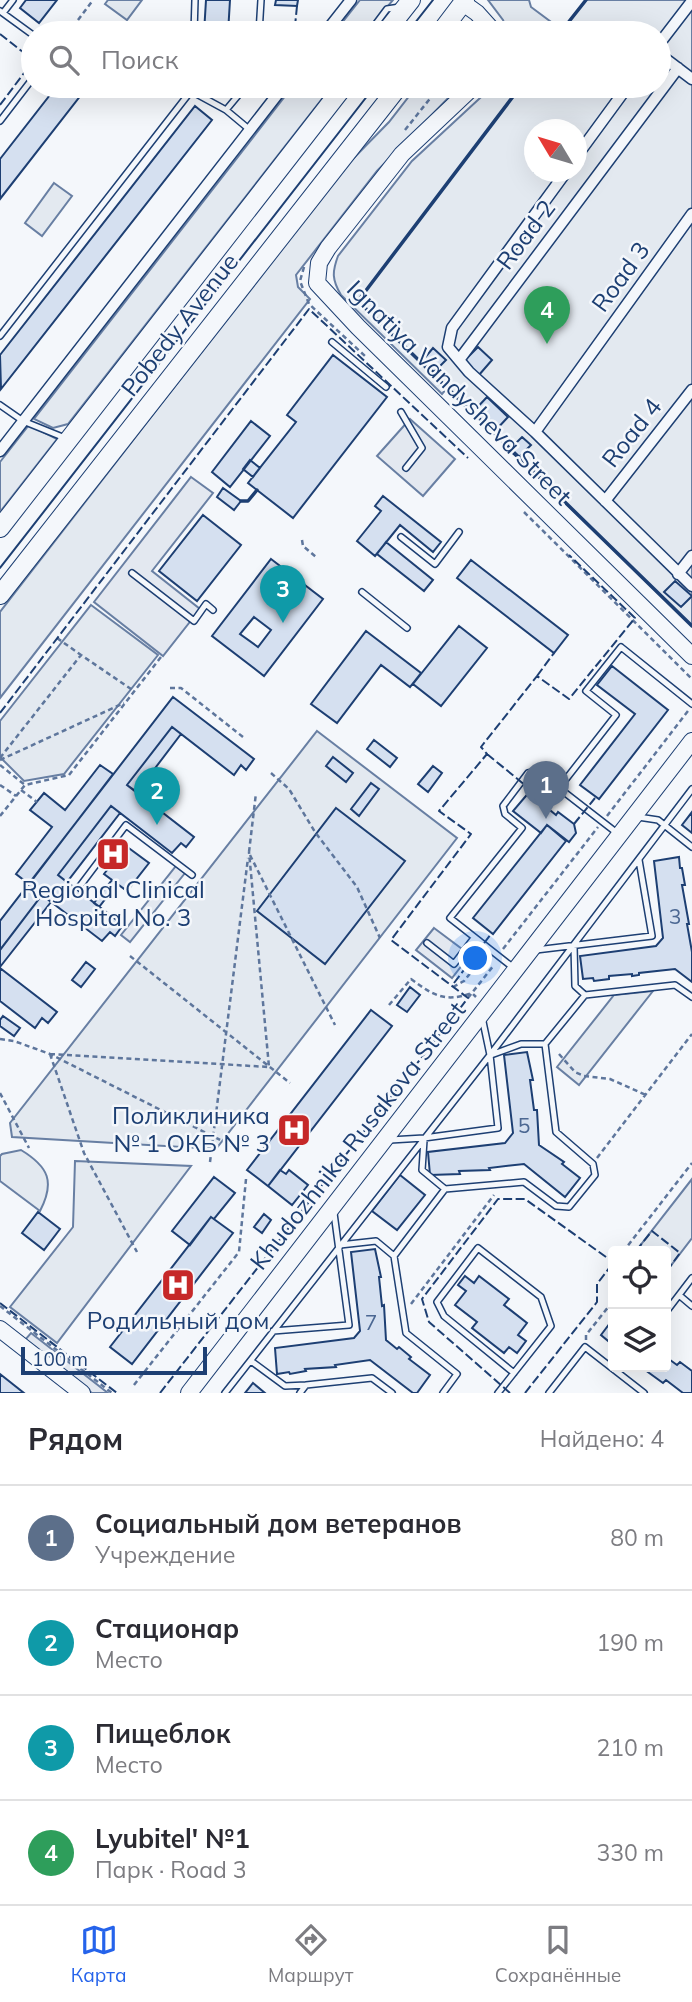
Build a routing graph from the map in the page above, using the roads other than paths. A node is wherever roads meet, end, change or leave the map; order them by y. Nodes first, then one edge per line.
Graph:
1 (13, 0) edge
2 (195, 0) edge
3 (261, 0) edge
4 (351, 0) edge
5 (464, 1) edge
6 (692, 1) edge
7 (409, 3) edge
8 (1, 12) edge
9 (194, 21) edge
10 (260, 21) edge
11 (334, 21) edge
12 (378, 21) edge
13 (395, 21) edge
14 (449, 21) edge
15 (484, 21) edge
16 (21, 26) edge
17 (671, 28) edge
18 (671, 63) edge
19 (678, 68) junction
20 (671, 77) edge
21 (692, 79) edge
22 (21, 94) edge
23 (183, 98) edge
24 (207, 98) edge
25 (236, 98) edge
26 (275, 98) edge
27 (333, 98) edge
28 (390, 98) edge
29 (461, 98) edge
30 (619, 98) edge
31 (655, 98) edge
32 (226, 110) junction
33 (0, 121) edge
34 (250, 130) junction
35 (587, 142) edge
36 (559, 182) edge
37 (692, 214) edge
38 (0, 336) edge
39 (332, 342) dead end
40 (458, 360) junction
41 (386, 387) dead end
42 (692, 390) edge
43 (0, 405) edge
44 (401, 412) dead end
45 (23, 421) junction
46 (535, 432) junction
47 (69, 439) junction
48 (0, 451) edge
49 (406, 468) dead end
50 (605, 501) junction
51 (0, 528) edge
52 (459, 532) dead end
53 (401, 537) dead end
54 (692, 556) edge
55 (132, 573) dead end
56 (678, 574) junction
57 (692, 586) edge
58 (362, 592) dead end
59 (0, 595) edge
60 (213, 610) dead end
61 (407, 628) dead end
62 (692, 656) edge
63 (692, 705) edge
64 (692, 741) edge
65 (559, 789) junction
66 (692, 789) edge
67 (634, 816) junction
68 (665, 825) junction
69 (619, 835) junction
70 (692, 846) edge
71 (639, 859) junction
72 (192, 875) dead end
73 (80, 886) dead end
74 (474, 938) junction
75 (427, 943) dead end
76 (574, 946) junction
77 (529, 951) junction
78 (515, 969) junction
79 (585, 995) junction
80 (692, 997) edge
81 (484, 1009) junction
82 (545, 1044) junction
83 (490, 1055) junction
84 (424, 1138) junction
85 (383, 1140) junction
86 (445, 1189) junction
87 (332, 1206) junction
88 (339, 1245) junction
89 (394, 1256) junction
90 (692, 1279) edge
91 (679, 1295) junction
92 (692, 1306) edge
93 (668, 1309) edge
94 (0, 1329) edge
95 (273, 1331) junction
96 (251, 1361) junction
97 (514, 1373) junction
98 (306, 1385) junction
99 (82, 1393) edge
100 (189, 1393) edge
101 (225, 1393) edge
102 (300, 1393) edge
103 (392, 1393) edge
104 (443, 1393) edge
105 (498, 1393) edge
106 (549, 1393) edge
107 (644, 1393) edge

1 - 8 lane
2 - 9 lane
3 - 10 lane
4 - 11 street
5 - 14 main road
5 - 15 street
6 - 17 street
7 - 12 lane
7 - 13 main road
8 - 16 lane
18 - 19 street
19 - 20 street, Road 2
19 - 21 street
22 - 33 lane
23 - 38 lane
24 - 32 lane
25 - 32 lane
26 - 34 street
27 - 47 main road, Pobedy Avenue
28 - 59 main road, Pobedy Avenue
29 - 62 street, Ignatiya Vandysheva Street
30 - 35 street
31 - 40 street, Road 2
32 - 34 lane
34 - 45 street
36 - 40 street
37 - 46 street, Road 3
39 - 41 lane
40 - 46 street
42 - 50 street, Road 4
43 - 45 lane
44 - 49 lane
45 - 47 lane
45 - 48 street
46 - 50 street
47 - 51 main road, Pobedy Avenue
50 - 56 street
52 - 53 lane
54 - 56 street
55 - 60 lane
56 - 57 street
58 - 61 lane
63 - 65 lane
64 - 67 street, Khudozhnika Rusakova Street
65 - 69 lane
65 - 74 lane
66 - 68 lane
67 - 68 lane
67 - 69 street, Khudozhnika Rusakova Street
68 - 70 lane
68 - 71 lane
69 - 77 street, Khudozhnika Rusakova Street
71 - 76 lane
71 - 76 lane
72 - 73 lane
74 - 75 lane
74 - 78 lane
76 - 77 lane
76 - 79 lane
76 - 83 lane
77 - 78 street, Khudozhnika Rusakova Street
78 - 81 street, Khudozhnika Rusakova Street
79 - 80 lane
79 - 82 lane
81 - 83 lane
81 - 85 street, Khudozhnika Rusakova Street
82 - 83 lane
82 - 86 lane
83 - 84 lane
83 - 84 lane
84 - 85 lane
84 - 86 lane
84 - 88 lane
85 - 87 street, Khudozhnika Rusakova Street
86 - 89 lane
87 - 88 lane
87 - 100 street, Khudozhnika Rusakova Street
88 - 89 lane
88 - 95 lane
88 - 95 lane
89 - 104 lane
90 - 91 lane
91 - 92 lane
91 - 93 lane
94 - 99 street
95 - 96 lane
96 - 98 lane
96 - 101 lane
97 - 97 lane
97 - 105 lane
98 - 102 lane
98 - 103 lane
106 - 107 lane

